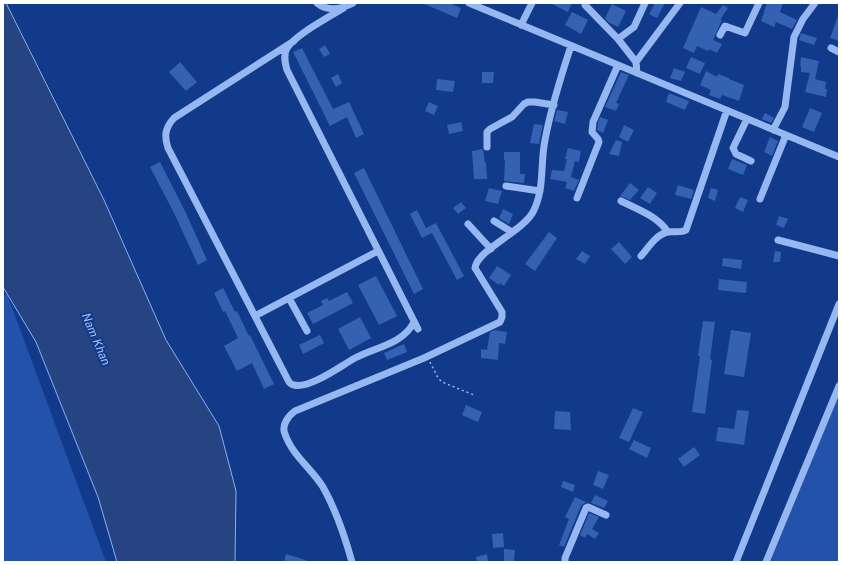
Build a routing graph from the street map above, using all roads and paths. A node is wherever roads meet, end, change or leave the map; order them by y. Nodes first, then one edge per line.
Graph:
1 (317, 3) edge
2 (353, 3) edge
3 (469, 3) edge
4 (532, 3) edge
5 (585, 3) edge
6 (645, 3) edge
7 (680, 3) edge
8 (759, 3) edge
9 (815, 3) edge
10 (345, 7) junction
11 (521, 25) junction
12 (720, 35) dead end
13 (618, 40) junction
14 (294, 41) junction
15 (571, 46) junction
16 (831, 48) dead end
17 (839, 52) edge
18 (636, 62) junction
19 (618, 65) junction
20 (637, 73) junction
21 (554, 105) junction
22 (727, 110) junction
23 (747, 119) junction
24 (773, 130) junction
25 (786, 135) junction
26 (487, 147) dead end
27 (839, 157) edge
28 (751, 161) dead end
29 (506, 186) dead end
30 (540, 191) junction
31 (577, 198) dead end
32 (760, 199) dead end
33 (621, 201) dead end
34 (494, 221) dead end
35 (468, 224) dead end
36 (512, 232) junction
37 (668, 232) junction
38 (778, 240) dead end
39 (491, 249) junction
40 (378, 251) junction
41 (641, 256) dead end
42 (839, 256) edge
43 (289, 298) junction
44 (839, 304) edge
45 (255, 316) junction
46 (414, 322) junction
47 (418, 329) dead end
48 (307, 331) dead end
49 (427, 356) junction
50 (839, 386) edge
51 (474, 395) dead end
52 (606, 515) dead end
53 (352, 562) edge
54 (565, 562) edge
55 (736, 562) edge
56 (766, 562) edge

1 - 10 street
2 - 10 street
3 - 11 street
4 - 11 street
5 - 13 street
6 - 13 street
7 - 18 street
8 - 12 street
9 - 24 street
10 - 14 street
11 - 15 street
13 - 18 street
14 - 40 street
14 - 45 street
15 - 19 street
15 - 21 street
16 - 17 street
18 - 20 street
19 - 20 street
19 - 31 street
20 - 22 street
21 - 26 street
21 - 30 street
22 - 23 street
22 - 37 street
23 - 24 street
23 - 28 street
24 - 25 street
25 - 27 street
25 - 32 street
29 - 30 street
30 - 36 street
33 - 37 street
34 - 36 street
35 - 39 street
36 - 39 street
37 - 41 street
38 - 42 street
39 - 49 street
40 - 43 street
40 - 46 street
43 - 45 street
43 - 48 street
44 - 55 street
45 - 46 street
46 - 47 street
49 - 51 path
49 - 53 street
50 - 56 street
52 - 54 street

